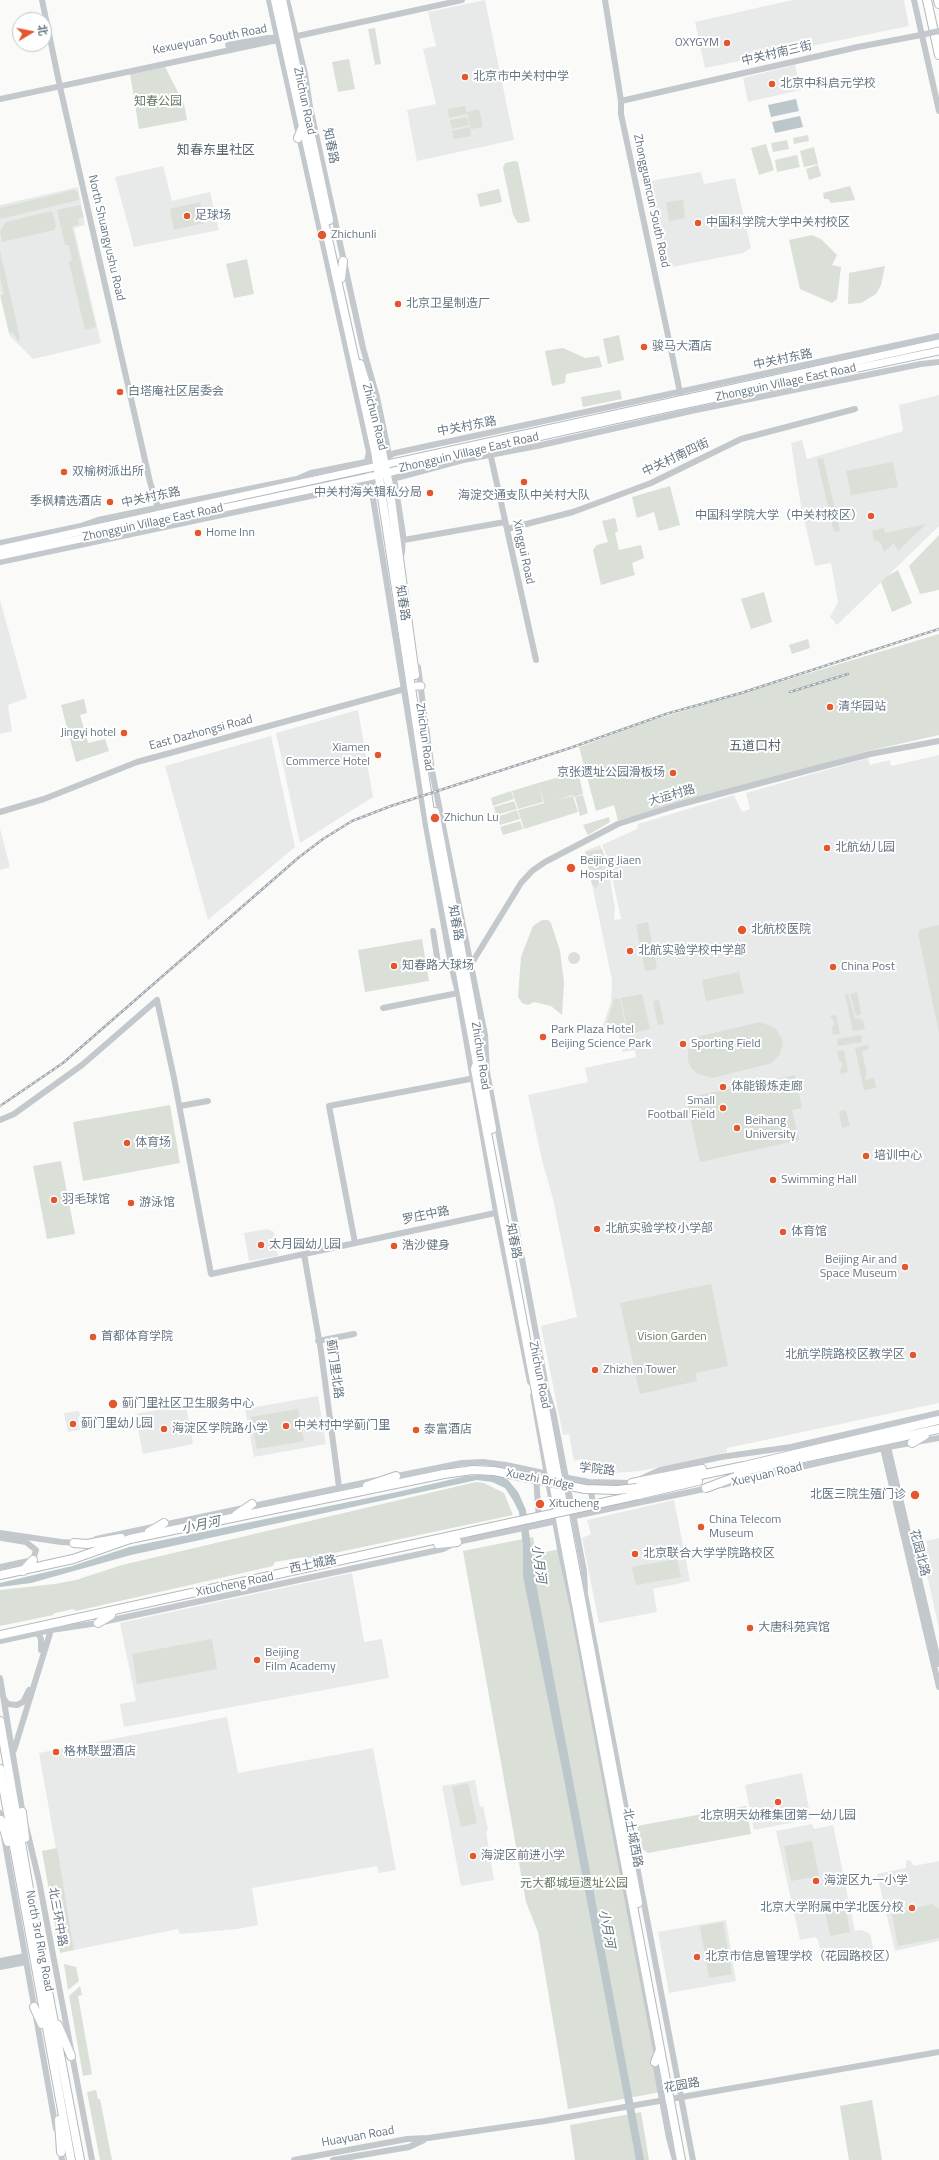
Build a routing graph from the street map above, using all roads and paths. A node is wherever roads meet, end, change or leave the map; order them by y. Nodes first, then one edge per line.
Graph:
1 (42, 0) edge
2 (269, 0) edge
3 (275, 0) edge
4 (282, 0) edge
5 (287, 0) edge
6 (462, 0) edge
7 (605, 0) edge
8 (914, 0) edge
9 (927, 0) edge
10 (938, 0) edge
11 (939, 4) edge
12 (939, 31) edge
13 (921, 35) junction
14 (285, 38) junction
15 (939, 55) edge
16 (306, 83) junction
17 (60, 87) junction
18 (301, 91) junction
19 (0, 100) edge
20 (621, 101) junction
21 (939, 111) edge
22 (303, 126) junction
23 (298, 138) junction
24 (343, 261) junction
25 (341, 278) junction
26 (939, 336) edge
27 (939, 343) edge
28 (939, 351) edge
29 (939, 362) edge
30 (727, 383) junction
31 (737, 387) junction
32 (682, 399) junction
33 (855, 409) dead end
34 (489, 448) junction
35 (491, 456) junction
36 (381, 470) junction
37 (220, 509) junction
38 (157, 511) junction
39 (230, 512) junction
40 (505, 522) junction
41 (507, 529) junction
42 (392, 542) junction
43 (0, 543) edge
44 (0, 549) edge
45 (0, 556) edge
46 (0, 562) edge
47 (536, 660) dead end
48 (413, 687) junction
49 (939, 741) edge
50 (0, 812) edge
51 (433, 931) dead end
52 (461, 965) junction
53 (458, 993) junction
54 (383, 1008) dead end
55 (475, 1078) junction
56 (208, 1101) dead end
57 (180, 1106) junction
58 (0, 1120) edge
59 (502, 1211) junction
60 (355, 1243) junction
61 (304, 1254) junction
62 (354, 1334) dead end
63 (318, 1341) junction
64 (939, 1413) edge
65 (939, 1420) edge
66 (939, 1429) edge
67 (930, 1431) junction
68 (939, 1438) edge
69 (811, 1442) junction
70 (912, 1443) junction
71 (886, 1448) junction
72 (796, 1452) junction
73 (822, 1456) junction
74 (832, 1460) junction
75 (756, 1469) junction
76 (535, 1472) junction
77 (556, 1475) junction
78 (396, 1476) junction
79 (589, 1482) junction
80 (339, 1487) junction
81 (706, 1488) junction
82 (636, 1489) junction
83 (333, 1498) junction
84 (252, 1504) junction
85 (595, 1512) junction
86 (232, 1517) junction
87 (564, 1519) junction
88 (164, 1523) junction
89 (538, 1525) junction
90 (469, 1532) joint
91 (0, 1533) edge
92 (143, 1536) junction
93 (0, 1537) edge
94 (130, 1539) junction
95 (457, 1542) junction
96 (74, 1543) junction
97 (407, 1547) junction
98 (34, 1560) junction
99 (0, 1567) edge
100 (22, 1571) junction
101 (0, 1575) edge
102 (117, 1611) junction
103 (98, 1623) junction
104 (59, 1624) junction
105 (51, 1630) junction
106 (22, 1631) junction
107 (38, 1633) junction
108 (0, 1636) edge
109 (0, 1641) edge
110 (939, 1664) edge
111 (0, 1678) edge
112 (939, 1687) edge
113 (4, 1699) junction
114 (0, 1721) edge
115 (13, 1751) junction
116 (0, 1770) edge
117 (22, 1812) junction
118 (1, 1816) edge
119 (19, 1882) junction
120 (33, 1912) junction
121 (25, 1959) junction
122 (0, 1961) edge
123 (0, 1967) edge
124 (34, 2007) junction
125 (52, 2011) junction
126 (47, 2037) junction
127 (660, 2049) junction
128 (939, 2052) edge
129 (71, 2056) junction
130 (655, 2062) junction
131 (57, 2088) junction
132 (672, 2098) junction
133 (428, 2138) junction
134 (62, 2156) edge
135 (71, 2160) edge
136 (80, 2160) edge
137 (92, 2160) edge
138 (294, 2160) edge
139 (333, 2160) edge
140 (675, 2160) edge
141 (681, 2160) edge
142 (687, 2160) edge
143 (693, 2160) edge

1 - 17 street, North Shuangyushu Road
2 - 14 street, Zhichun Road
3 - 14 main road, Zhichun Road
4 - 14 main road, Zhichun Road
5 - 14 street, Zhichun Road
6 - 14 street, Kexueyuan South Road
7 - 20 street, Zhongguancun South Road
8 - 13 street
9 - 15 main road
10 - 11 main road
12 - 13 street, 中关村南三街, bridge
13 - 20 street, 中关村南三街
13 - 21 street
14 - 16 street, 知春路
14 - 17 street, Kexueyuan South Road
14 - 18 main road, Zhichun Road
14 - 22 main road, Zhichun Road
14 - 23 street, Zhichun Road
16 - 18 main road
16 - 24 street, 知春路
17 - 19 street, Kexueyuan South Road
17 - 38 street, North Shuangyushu Road
18 - 25 main road, Zhichun Road
20 - 32 street, Zhongguancun South Road
22 - 23 main road
22 - 36 main road, Zhichun Road
23 - 36 street, Zhichun Road
24 - 25 main road
24 - 36 street, Zhichun Road
25 - 36 main road, Zhichun Road
26 - 30 street, 中关村东路
27 - 31 main road, Zhongguin Village East Road
28 - 32 main road, Zhongguin Village East Road
29 - 35 street
30 - 31 main road
30 - 32 street, 中关村东路
31 - 32 main road, Zhongguin Village East Road
32 - 34 main road, Zhongguin Village East Road
32 - 36 main road, Zhongguin Village East Road
33 - 41 street, 中关村南四街
34 - 35 street, Xinggui Road
34 - 36 main road, Zhongguin Village East Road
35 - 36 street
35 - 40 street, Xinggui Road
36 - 37 main road, Zhongguin Village East Road
36 - 38 main road
36 - 39 street
36 - 42 main road, Zhichun Road
36 - 42 street
37 - 39 street
37 - 45 main road, Zhongguin Village East Road
38 - 43 street, 中关村东路
38 - 44 main road
39 - 46 street
40 - 41 street, Xinggui Road
40 - 42 street
41 - 47 street, Xinggui Road
42 - 48 main road, Zhichun Road
42 - 48 main road, Zhichun Road
48 - 50 street, East Dazhongsi Road
48 - 52 main road, Zhichun Road
48 - 52 street, 知春路
49 - 52 street, 大运村路
51 - 52 street
52 - 53 street, 知春路
52 - 55 main road, Zhichun Road
52 - 59 main road, Zhichun Road
52 - 77 street, 知春路
53 - 54 street
53 - 55 street, 知春路
55 - 59 main road, Zhichun Road
55 - 60 street
56 - 57 street
57 - 58 street
57 - 61 street, 罗庄中路
59 - 60 street, 罗庄中路
59 - 77 main road, Zhichun Road
60 - 61 street, 罗庄中路
61 - 63 street, 蓟门里北路
62 - 63 street
63 - 80 street, 蓟门里北路
64 - 69 street, Xueyuan Road
65 - 72 main road, Xueyuan Road
66 - 67 main road, Xueyuan Road
67 - 70 main road
67 - 73 main road, Xueyuan Road
68 - 70 street, Xueyuan Road
69 - 72 main road
69 - 82 street, Xueyuan Road
70 - 71 street, Xueyuan Road
71 - 74 street, Xueyuan Road
71 - 110 street, 花园北路
71 - 112 street, 花园北路
72 - 82 main road, Xueyuan Road
73 - 74 main road
73 - 75 main road, Xueyuan Road
74 - 81 street, Xueyuan Road
75 - 81 main road
75 - 82 main road, Xueyuan Road
76 - 77 street
76 - 78 street
76 - 89 street
77 - 79 street, 学院路
77 - 87 main road, Zhichun Road
77 - 87 street, 知春路
78 - 80 street
78 - 83 main road
79 - 82 street, 学院路
79 - 85 street
80 - 84 street
81 - 85 street, Xueyuan Road
82 - 83 main road, Xuezhi Bridge, bridge
82 - 90 main road, Xuezhi Bridge, bridge
83 - 86 main road
84 - 86 main road
84 - 88 street
85 - 87 street
86 - 92 main road
87 - 89 street
87 - 127 main road, 北土城西路
87 - 130 street, 北土城西路
87 - 132 main road, 北土城西路
88 - 92 main road
88 - 96 street
89 - 95 street, 西土城路
90 - 97 main road, Xitucheng Road
91 - 96 street
92 - 94 main road
93 - 98 street
94 - 96 main road
94 - 100 main road
95 - 97 main road
95 - 103 street, 西土城路
97 - 102 main road, Xitucheng Road
98 - 99 street
98 - 100 main road
100 - 101 main road
102 - 103 main road
102 - 104 main road, Xitucheng Road
103 - 105 street, 西土城路
104 - 105 main road
104 - 106 main road, Xitucheng Road
105 - 107 street, 西土城路
105 - 115 street
106 - 107 main road
106 - 108 main road, Xitucheng Road
107 - 109 street, 西土城路
107 - 113 street
111 - 113 street, 北三环中路
113 - 115 street, 北三环中路
114 - 120 main road, North 3rd Ring Road
115 - 117 street, 北三环中路
116 - 119 main road, North 3rd Ring Road
117 - 120 main road
117 - 129 street, 北三环中路
118 - 119 main road
118 - 121 street
119 - 126 main road, North 3rd Ring Road
120 - 125 main road, North 3rd Ring Road
121 - 122 street
121 - 123 street
121 - 124 street
124 - 126 main road
124 - 134 street
125 - 129 main road
125 - 136 main road, North 3rd Ring Road
126 - 131 main road, North 3rd Ring Road
127 - 130 main road
127 - 132 main road, 北土城西路
128 - 132 street, 花园路
129 - 137 street, 北三环中路
130 - 132 street, 北土城西路
131 - 134 main road
131 - 135 main road, North 3rd Ring Road
132 - 133 street, 花园路
132 - 140 street, 北土城西路
132 - 141 main road, 北土城西路
132 - 142 main road, 北土城西路
132 - 143 street, 北土城西路
133 - 138 street, Huayuan Road
133 - 139 street

